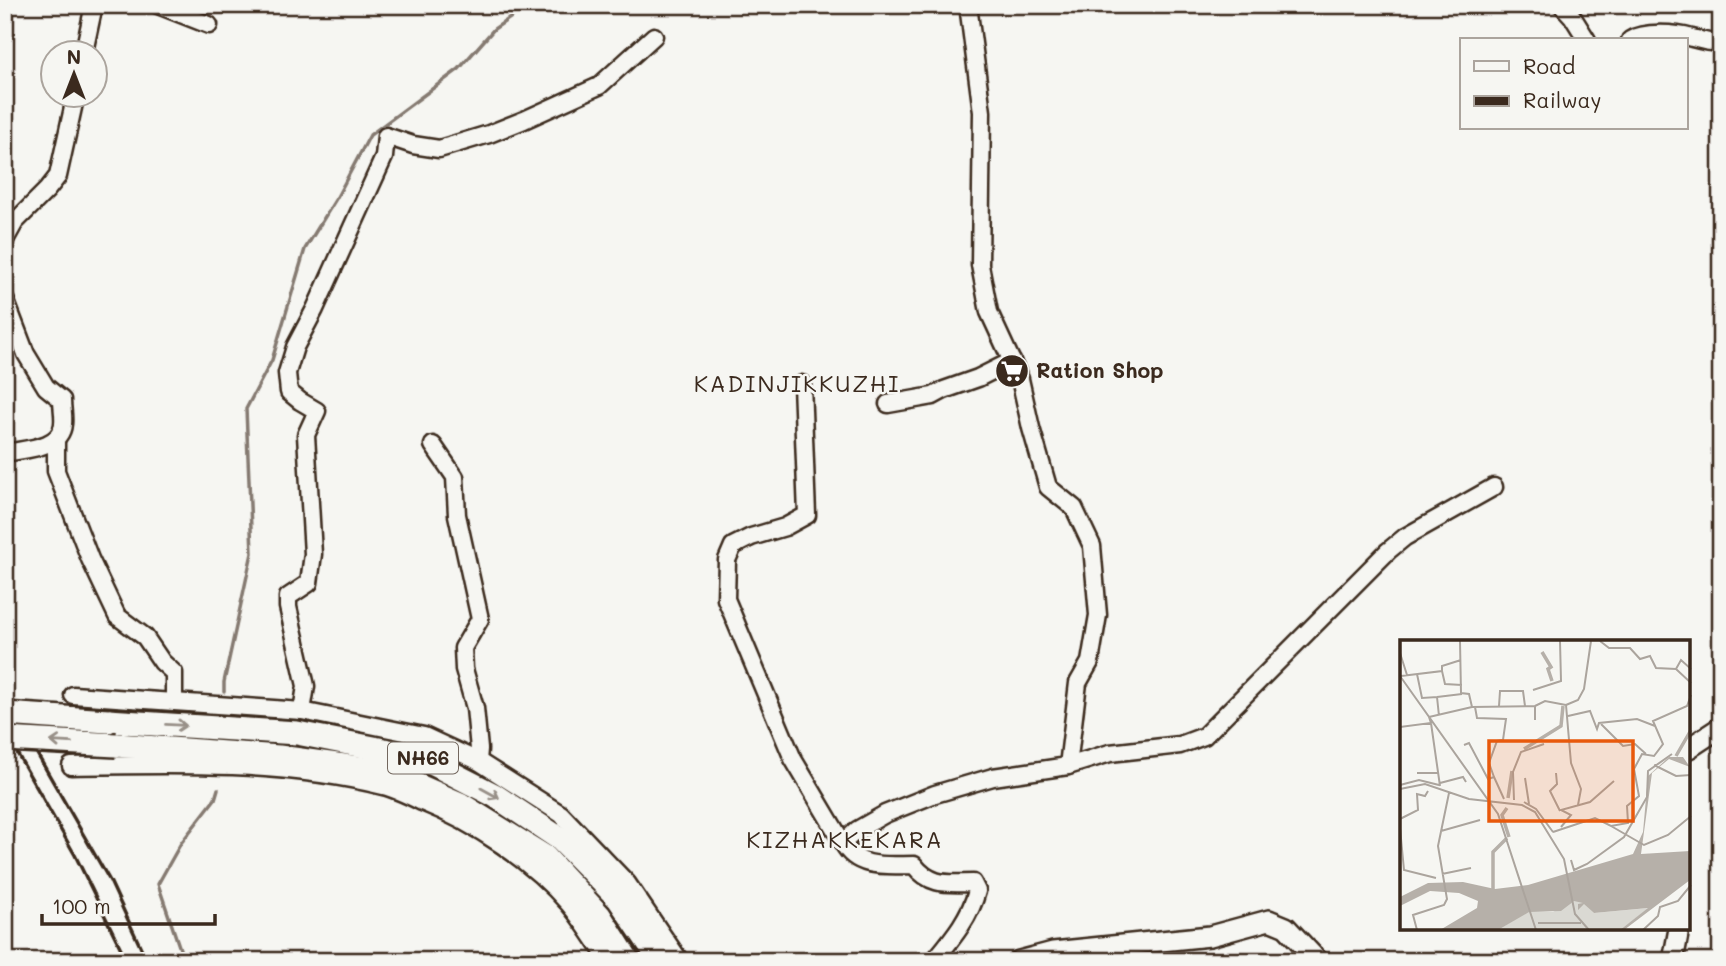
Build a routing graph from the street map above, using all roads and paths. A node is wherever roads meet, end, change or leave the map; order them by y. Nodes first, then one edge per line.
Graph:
1 (94, 5) edge
2 (158, 5) edge
3 (968, 5) edge
4 (1562, 5) edge
5 (209, 25) dead end
6 (654, 36) dead end
7 (88, 38) edge
8 (1586, 38) edge
9 (1633, 38) edge
10 (1721, 42) edge
11 (73, 108) edge
12 (5, 240) edge
13 (5, 299) edge
14 (1012, 361) junction
15 (802, 384) dead end
16 (888, 404) dead end
17 (52, 445) junction
18 (433, 445) dead end
19 (5, 453) edge
20 (1494, 487) dead end
21 (73, 695) dead end
22 (174, 701) junction
23 (302, 711) junction
24 (5, 715) edge
25 (1721, 727) edge
26 (5, 739) edge
27 (1691, 747) edge
28 (478, 761) junction
29 (71, 766) dead end
30 (1068, 766) junction
31 (843, 843) junction
32 (1679, 931) edge
33 (608, 961) edge
34 (628, 961) edge
35 (661, 961) edge
36 (680, 961) edge
37 (934, 961) edge
38 (1019, 961) edge
39 (1318, 961) edge
40 (1673, 961) edge

1 - 7 street
2 - 5 street
3 - 14 street
4 - 8 street
6 - 23 street
9 - 10 street
11 - 12 street
13 - 17 street
14 - 16 street
14 - 30 street
15 - 31 street
17 - 19 street
17 - 22 street
18 - 28 street
20 - 30 street
21 - 22 street
22 - 23 street
23 - 28 street
24 -> 35 highway, NH66, bridge
25 - 27 main road
34 -> 26 highway, NH66, bridge
28 - 36 street
29 - 33 street
30 - 31 street
31 - 37 street
32 - 40 main road
38 - 39 main road

